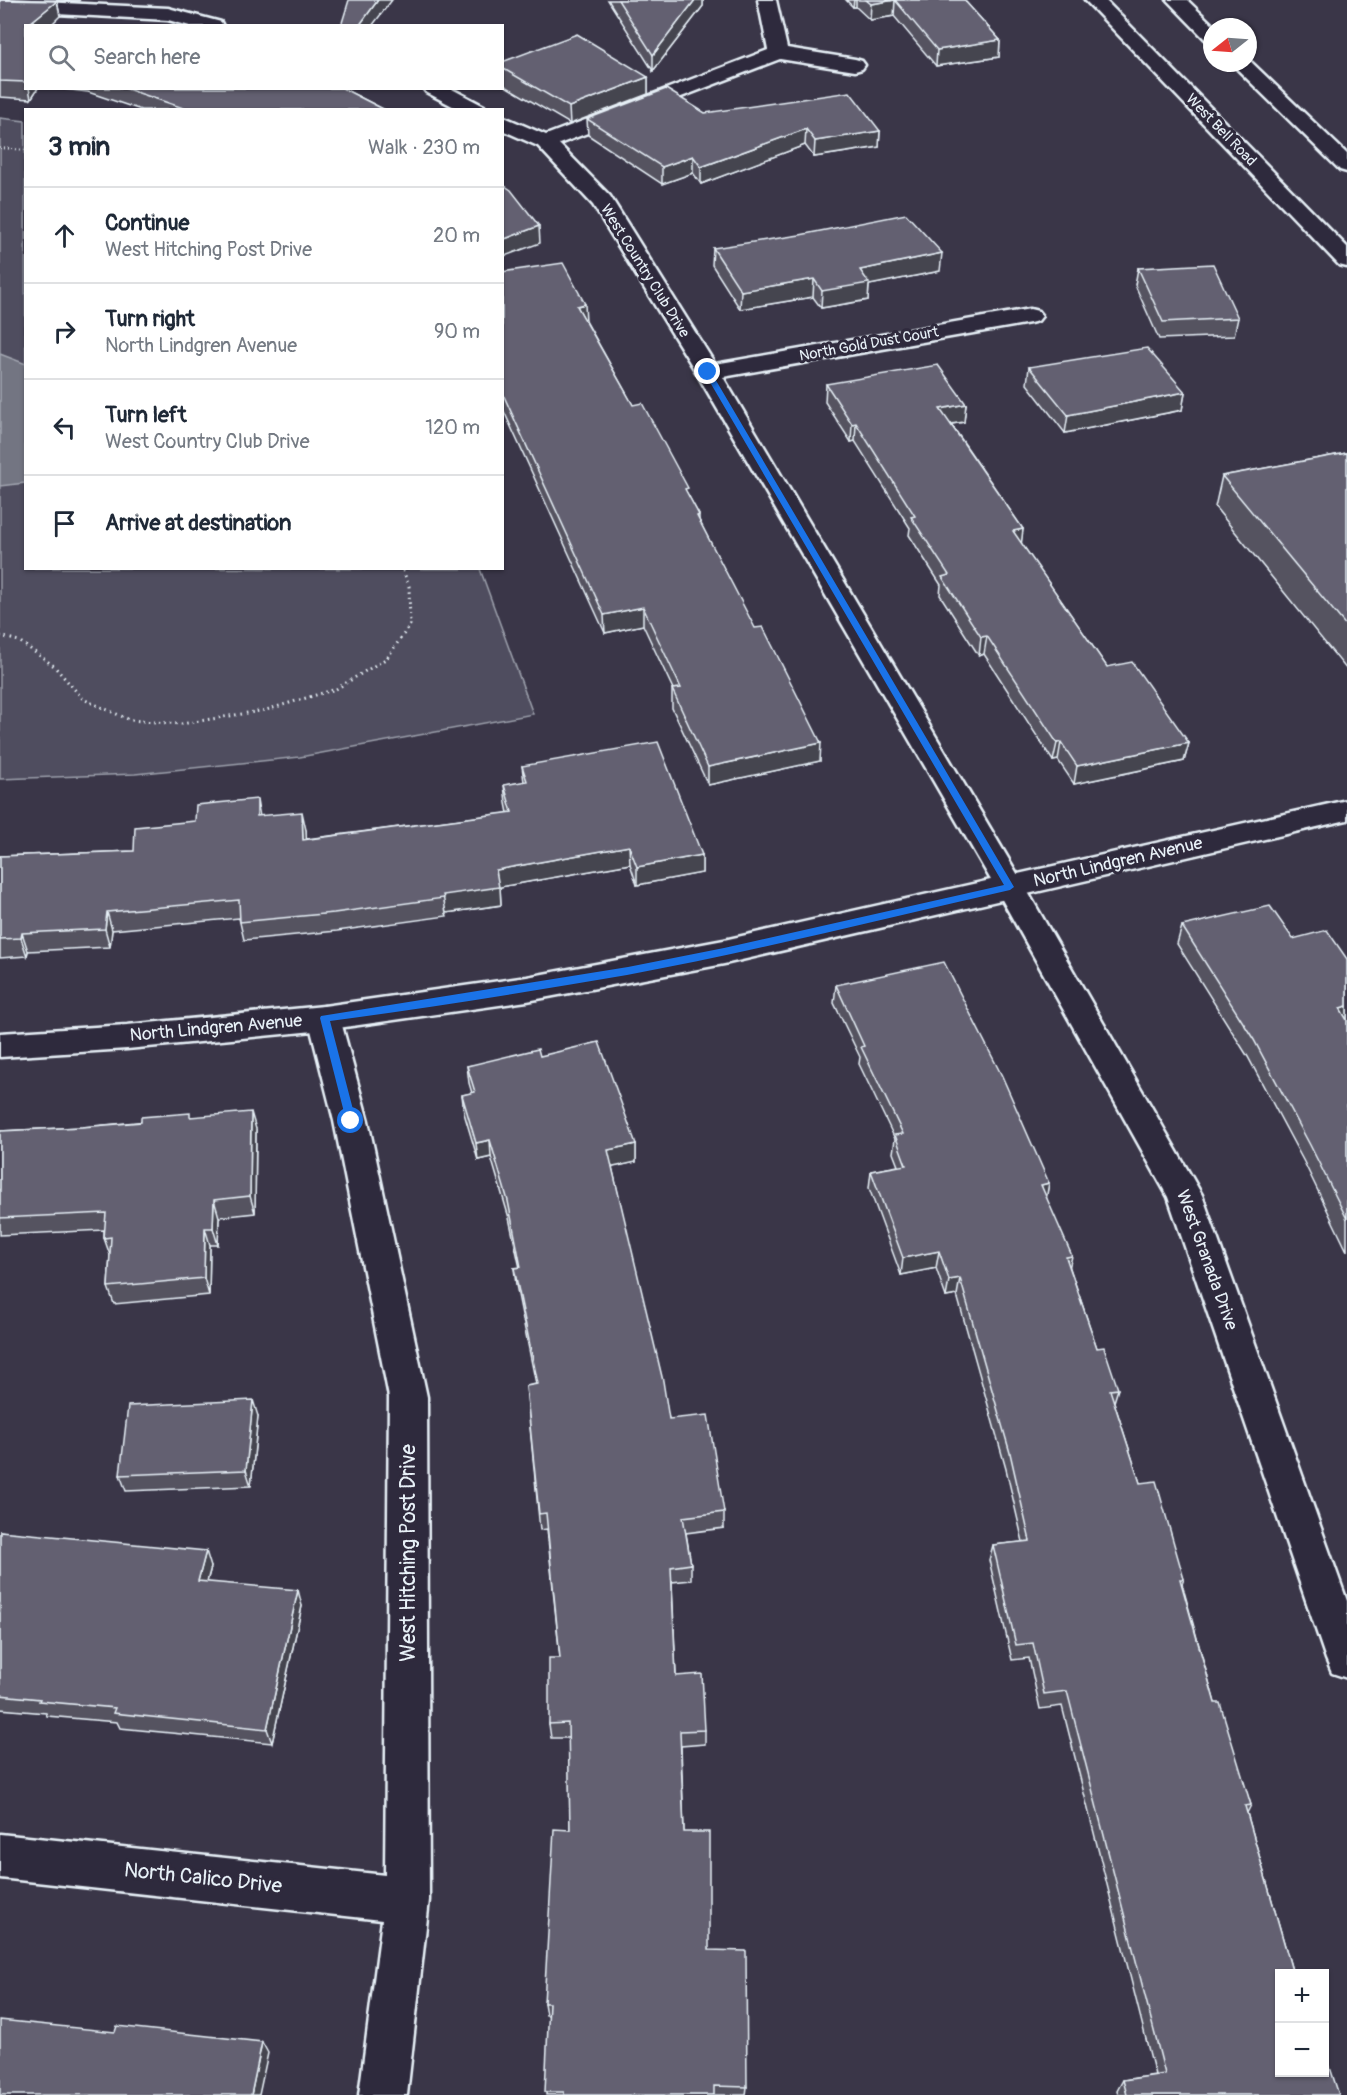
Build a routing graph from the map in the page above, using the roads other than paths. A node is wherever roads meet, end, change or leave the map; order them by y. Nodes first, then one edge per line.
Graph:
1 (767, 0) edge
2 (1094, 0) edge
3 (1176, 0) edge
4 (0, 5) edge
5 (174, 7) edge
6 (210, 24) edge
7 (1203, 26) edge
8 (778, 53) junction
9 (855, 65) dead end
10 (1250, 72) edge
11 (437, 90) edge
12 (473, 108) edge
13 (504, 123) edge
14 (545, 142) junction
15 (1347, 166) edge
16 (1347, 260) edge
17 (1030, 316) dead end
18 (708, 372) junction
19 (1347, 810) edge
20 (1010, 887) junction
21 (324, 1018) junction
22 (0, 1045) edge
23 (1347, 1659) edge
24 (0, 1856) edge
25 (407, 1900) junction
26 (383, 2095) edge

1 - 8 street
2 - 16 street, West Bell Road
3 - 7 street
4 - 5 street
5 - 6 street
8 - 9 street
8 - 14 street
10 - 15 street
11 - 12 street
13 - 14 street, West Country Club Drive
14 - 18 street, West Country Club Drive
17 - 18 street, North Gold Dust Court
18 - 20 street, West Country Club Drive
19 - 20 street, North Lindgren Avenue
20 - 21 street, North Lindgren Avenue
20 - 23 street, West Granada Drive
21 - 22 street, North Lindgren Avenue
21 - 25 street, West Hitching Post Drive
24 - 25 street, North Calico Drive
25 - 26 street, West Hitching Post Drive

